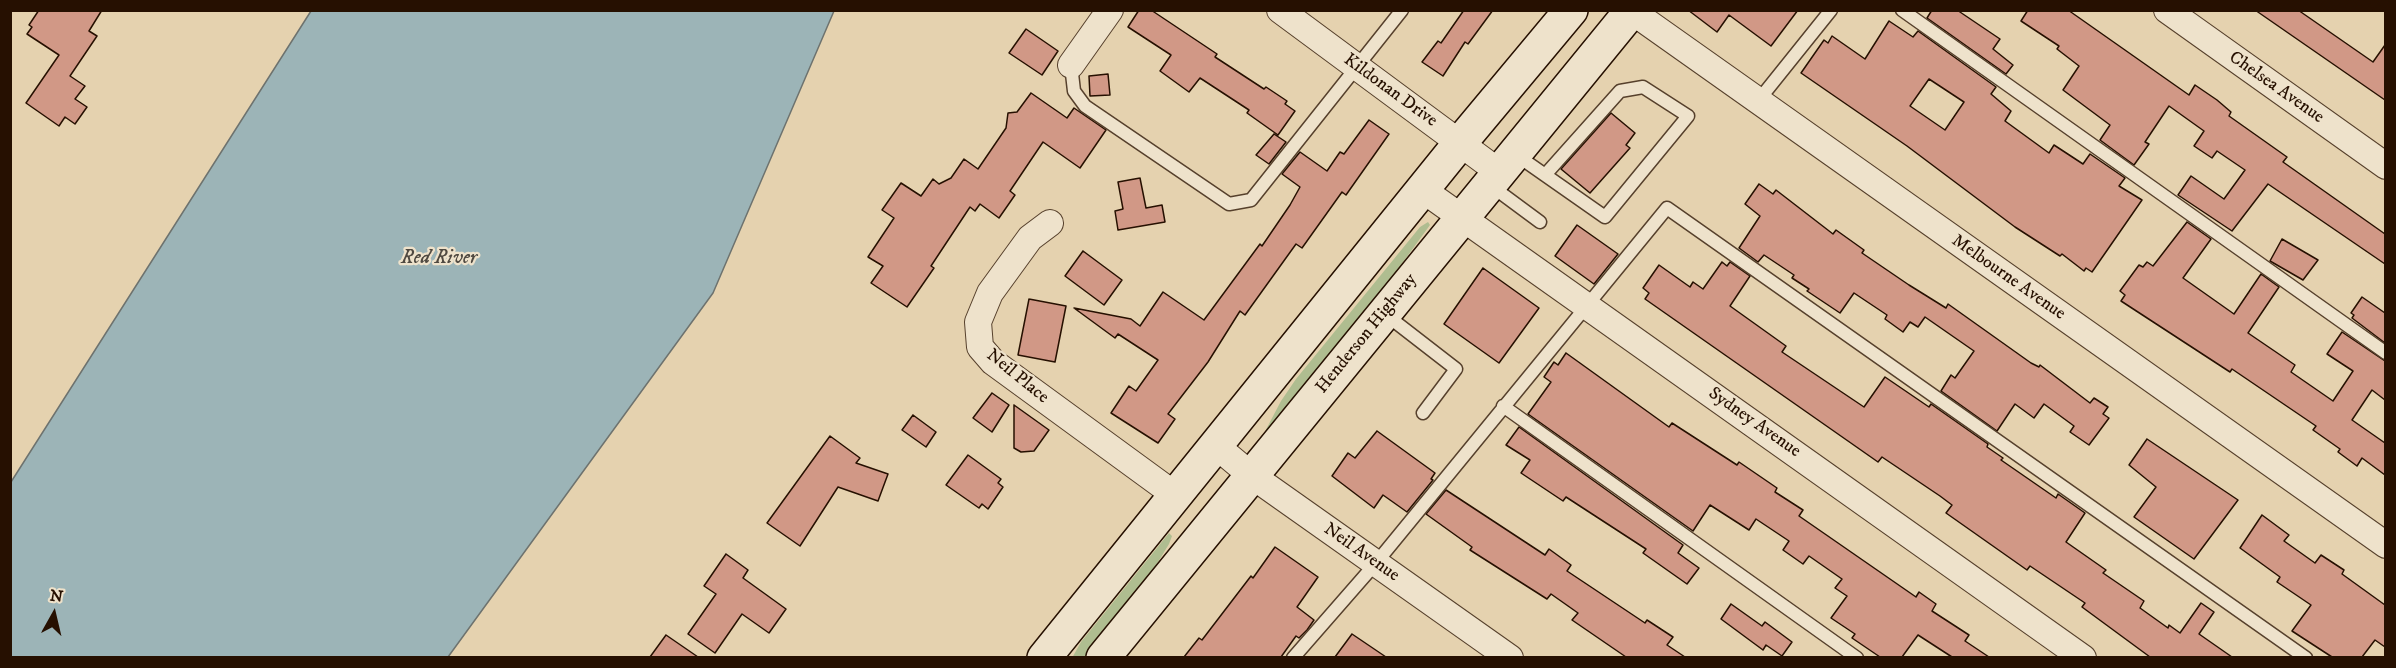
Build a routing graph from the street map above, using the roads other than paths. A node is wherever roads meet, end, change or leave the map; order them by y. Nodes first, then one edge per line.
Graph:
1 (1110, 10) edge
2 (1280, 10) edge
3 (1402, 10) edge
4 (1571, 10) edge
5 (1831, 10) edge
6 (1902, 10) edge
7 (2167, 10) edge
8 (1631, 11) edge
9 (1071, 65) joint
10 (1356, 66) junction
11 (1758, 101) junction
12 (1460, 143) junction
13 (2385, 165) edge
14 (1501, 170) junction
15 (1545, 175) junction
16 (1423, 190) junction
17 (1462, 218) junction
18 (1540, 222) dead end
19 (1050, 223) dead end
20 (1586, 304) junction
21 (1384, 313) junction
22 (2385, 353) edge
23 (1503, 406) junction
24 (1423, 413) dead end
25 (1215, 445) junction
26 (1251, 475) junction
27 (1175, 495) junction
28 (1211, 525) junction
29 (2385, 545) edge
30 (1376, 563) junction
31 (1044, 657) edge
32 (1103, 657) edge
33 (1293, 657) edge
34 (1510, 657) edge
35 (1857, 657) edge
36 (2083, 657) edge
37 (2306, 657) edge

1 - 9 street
2 - 10 street, Kildonan Drive
3 - 10 lane
4 - 12 main road
5 - 11 lane
6 - 22 lane
7 - 13 street, Chelsea Avenue
8 - 11 street, Melbourne Avenue
8 - 14 main road, Henderson Highway
9 - 10 lane
10 - 12 street, Kildonan Drive
11 - 29 street, Melbourne Avenue
12 - 14 street, Kildonan Drive
12 - 16 main road
14 - 15 lane
14 - 17 main road, Henderson Highway
14 - 18 lane
15 - 15 lane
16 - 17 street, Sydney Avenue
16 - 25 main road
17 - 20 street, Sydney Avenue
17 - 21 main road, Henderson Highway
19 - 27 street, Neil Place
20 - 23 lane
20 - 36 street, Sydney Avenue
20 - 37 lane
21 - 24 lane
21 - 26 main road, Henderson Highway
23 - 30 lane
23 - 35 lane
25 - 26 street, Neil Avenue
25 - 27 main road
26 - 28 main road, Henderson Highway
26 - 30 street, Neil Avenue
27 - 28 main road
27 - 31 main road
28 - 32 main road, Henderson Highway
30 - 33 lane
30 - 34 street, Neil Avenue

